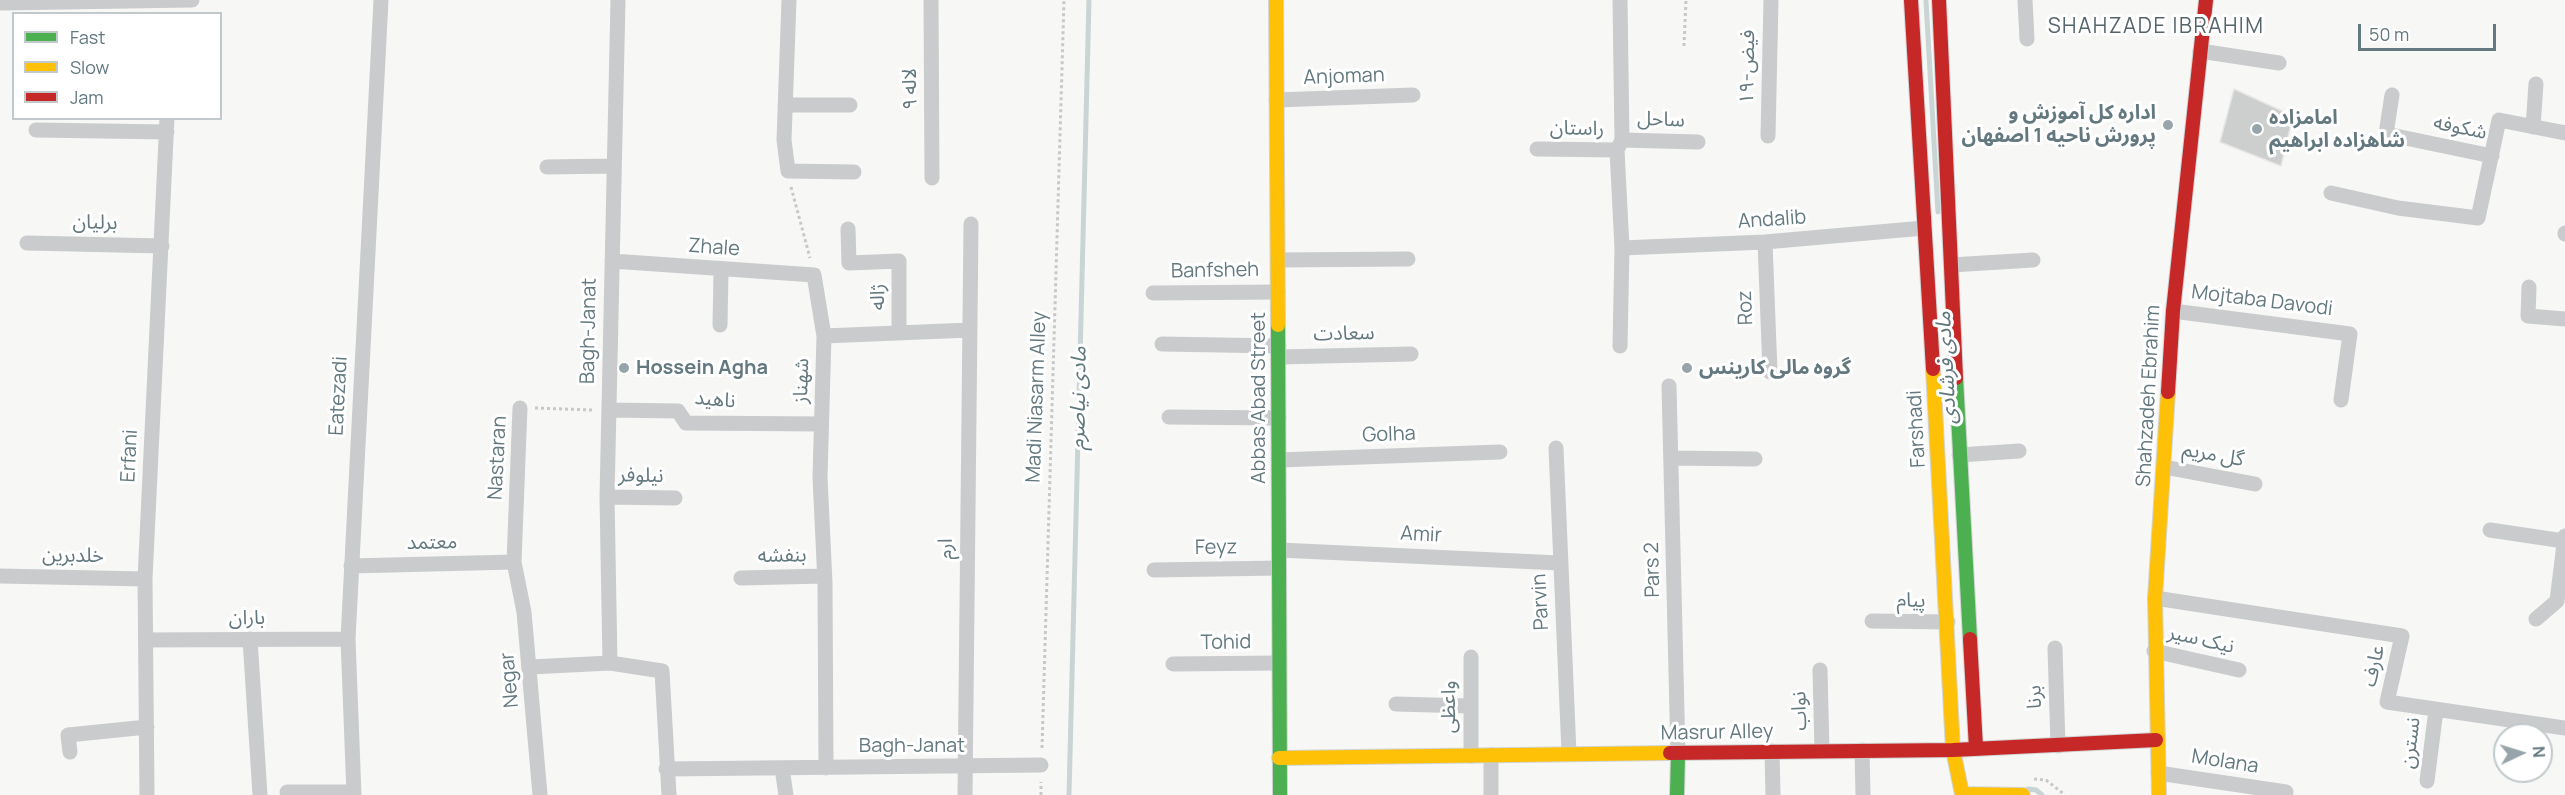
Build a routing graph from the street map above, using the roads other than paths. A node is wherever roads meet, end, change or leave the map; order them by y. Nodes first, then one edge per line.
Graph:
1 (173, 0) edge
2 (192, 0) edge
3 (381, 0) edge
4 (618, 0) edge
5 (789, 0) edge
6 (931, 0) edge
7 (1276, 0) edge
8 (1620, 0) edge
9 (1771, 0) edge
10 (1911, 0) edge
11 (1940, 0) edge
12 (2025, 0) edge
13 (2206, 0) edge
14 (0, 3) edge
15 (2027, 39) dead end
16 (2200, 51) junction
17 (2279, 63) dead end
18 (2536, 84) dead end
19 (1413, 95) dead end
20 (2392, 95) dead end
21 (1276, 100) junction
22 (785, 105) junction
23 (850, 105) dead end
24 (167, 125) edge
25 (2533, 127) junction
26 (36, 130) dead end
27 (2565, 133) edge
28 (1768, 136) dead end
29 (1698, 142) dead end
30 (1619, 145) junction
31 (1537, 150) dead end
32 (2492, 156) junction
33 (614, 166) junction
34 (547, 167) dead end
35 (854, 172) dead end
36 (932, 178) dead end
37 (2331, 193) dead end
38 (971, 224) dead end
39 (1924, 228) junction
40 (848, 229) dead end
41 (1765, 242) junction
42 (27, 243) dead end
43 (162, 246) junction
44 (1622, 248) junction
45 (1408, 259) dead end
46 (1278, 260) junction
47 (2033, 260) dead end
48 (612, 261) junction
49 (1951, 265) junction
50 (721, 271) junction
51 (814, 275) joint
52 (2529, 287) dead end
53 (1278, 292) junction
54 (1153, 293) dead end
55 (2172, 311) junction
56 (2565, 319) edge
57 (720, 325) dead end
58 (970, 330) junction
59 (899, 333) junction
60 (824, 336) junction
61 (1162, 344) dead end
62 (1620, 346) dead end
63 (1279, 351) junction
64 (1411, 354) dead end
65 (1770, 372) dead end
66 (1669, 386) dead end
67 (2341, 400) dead end
68 (520, 408) road end
69 (609, 410) junction
70 (1168, 417) dead end
71 (1279, 418) junction
72 (821, 424) junction
73 (1556, 448) dead end
74 (2019, 451) dead end
75 (1500, 452) dead end
76 (1959, 455) junction
77 (1672, 458) junction
78 (1755, 459) dead end
79 (1279, 460) junction
80 (2164, 467) junction
81 (2255, 484) dead end
82 (607, 496) junction
83 (675, 498) dead end
84 (2490, 530) dead end
85 (2565, 536) edge
86 (2564, 541) edge
87 (1280, 550) junction
88 (514, 562) junction
89 (1560, 563) junction
90 (351, 566) junction
91 (1280, 568) junction
92 (1154, 570) dead end
93 (0, 576) edge
94 (825, 576) junction
95 (741, 578) dead end
96 (145, 579) junction
97 (2155, 598) junction
98 (2561, 602) edge
99 (2536, 619) dead end
100 (1872, 621) dead end
101 (1948, 622) junction
102 (250, 639) junction
103 (348, 639) junction
104 (146, 640) junction
105 (2055, 648) dead end
106 (2154, 651) junction
107 (1471, 657) dead end
108 (610, 663) junction
109 (1279, 663) junction
110 (1173, 664) dead end
111 (530, 667) junction
112 (1820, 670) dead end
113 (2239, 670) dead end
114 (1396, 704) dead end
115 (1469, 706) junction
116 (2436, 710) junction
117 (147, 727) junction
118 (2565, 728) edge
119 (2156, 740) junction
120 (2058, 746) junction
121 (1976, 748) junction
122 (1862, 750) junction
123 (1953, 750) junction
124 (1822, 751) junction
125 (70, 752) dead end
126 (1772, 752) junction
127 (1569, 753) junction
128 (1678, 754) junction
129 (1491, 755) junction
130 (1471, 756) junction
131 (1279, 758) junction
132 (1041, 765) road end
133 (964, 767) junction
134 (782, 768) junction
135 (826, 768) junction
136 (666, 769) junction
137 (2158, 773) junction
138 (2427, 781) dead end
139 (286, 792) dead end
140 (2286, 792) dead end
141 (354, 794) edge
142 (147, 795) edge
143 (260, 795) edge
144 (540, 795) edge
145 (669, 795) edge
146 (786, 795) edge
147 (965, 795) edge
148 (1280, 795) edge
149 (1491, 795) edge
150 (1677, 795) edge
151 (1773, 795) edge
152 (1863, 795) edge
153 (2023, 795) edge
154 (2159, 795) edge

1 - 2 street
1 - 14 street
3 - 90 street, Eatezadi
4 - 33 street, Bagh-Janat
5 - 22 street
6 - 36 street, ۹ لاله
7 - 21 street, Abbas Abad Street
8 - 30 street
9 - 28 street, ۱۹-فیض
10 - 39 street, Farshadi
11 - 49 street, Farshadi
12 - 15 street
13 - 16 street, Shahzadeh Ebrahim
16 - 17 street
16 - 55 street, Shahzadeh Ebrahim
18 - 25 street
19 - 21 street, Anjoman
20 - 32 street, شکوفه
21 - 46 street, Abbas Abad Street
22 - 23 street
22 - 35 street
24 - 26 street
24 - 43 street, Erfani
25 - 27 street
25 - 32 street
29 - 30 street, ساحل
30 - 31 street, راستان
30 - 44 street
32 - 37 street
33 - 34 street
33 - 48 street, Bagh-Janat
38 - 58 street, ارم
39 - 41 street, Andalib
39 - 101 street, Farshadi
40 - 59 street, ژاله
41 - 44 street, Andalib
41 - 65 street, Roz
42 - 43 street, برلیان
43 - 96 street, Erfani
44 - 62 street
45 - 46 street
46 - 53 street, Abbas Abad Street
47 - 49 street
48 - 50 street, Zhale
48 - 69 street, Bagh-Janat
49 - 76 street, Farshadi
50 - 51 street, Zhale
50 - 57 street
51 - 60 street, شهناز
52 - 56 street
53 - 54 street, Banfsheh
53 - 63 street, Abbas Abad Street
55 - 67 street, Mojtaba Davodi
55 - 80 street, Shahzadeh Ebrahim
58 - 59 street
58 - 133 street, ارم
59 - 60 street
60 - 72 street, شهناز
61 - 63 street, سعادت
63 - 64 street, سعادت
63 - 71 street, Abbas Abad Street
66 - 77 street, Pars 2
68 - 88 street, Nastaran
69 - 72 street, ناهید
69 - 82 street, Bagh-Janat
70 - 71 street
71 - 79 street, Abbas Abad Street
72 - 94 street, شهناز
73 - 89 street, Parvin
74 - 76 street
75 - 79 street, Golha
76 - 121 street, Farshadi
77 - 78 street
77 - 128 street, Pars 2
79 - 87 street, Abbas Abad Street
80 - 81 street, گل مریم
80 - 97 street, Shahzadeh Ebrahim
82 - 83 street, نیلوفر
82 - 108 street, Bagh-Janat
84 - 86 street
85 - 86 street
86 - 98 street
87 - 89 street, Amir
87 - 91 street, Abbas Abad Street
88 - 90 street, معتمد
88 - 111 street, Negar
89 - 127 street, Parvin
90 - 103 street, Eatezadi
91 - 92 street, Feyz
91 - 109 street, Abbas Abad Street
93 - 96 street, خلدبرین
94 - 95 street, بنفشه
94 - 135 street, شهناز
96 - 104 street, Erfani
97 - 106 street, Shahzadeh Ebrahim
97 - 116 street, عارف
98 - 99 street
100 - 101 street, پیام
101 - 123 street, Farshadi
102 - 103 street, باران
102 - 104 street, باران
102 - 143 street
103 - 141 street, Eatezadi
104 - 117 street, Erfani
105 - 120 street, برنا
106 - 113 street, نیک سیر
106 - 119 street, Shahzadeh Ebrahim
107 - 115 street, واعظی
108 - 111 street
108 - 136 street
109 - 110 street, Tohid
109 - 131 street, Abbas Abad Street
111 - 144 street, Negar
112 - 124 street, نواب
114 - 115 street
115 - 130 street, واعظی
116 - 118 street, عارف
116 - 138 street, نسترن
117 - 125 street
117 - 142 street, Erfani
119 - 120 street, Masrur Alley
119 - 137 street, Shahzadeh Ebrahim
120 - 121 street, Masrur Alley
121 - 123 street, Masrur Alley
122 - 123 street, Masrur Alley
122 - 124 street, Masrur Alley
122 - 152 street
123 - 153 street, Farshadi
124 - 126 street, Masrur Alley
126 - 128 street, Masrur Alley
126 - 151 street
127 - 128 street, Masrur Alley
127 - 129 street, Masrur Alley
128 - 150 street
129 - 130 street, Masrur Alley
129 - 149 street
130 - 131 street, Masrur Alley
131 - 148 street, Abbas Abad Street
132 - 133 street, Bagh-Janat
133 - 135 street, Bagh-Janat
133 - 147 street, ارم
134 - 135 street, Bagh-Janat
134 - 136 street, Bagh-Janat
134 - 146 street
136 - 145 street
137 - 140 street, Molana
137 - 154 street, Shahzadeh Ebrahim
139 - 141 street

